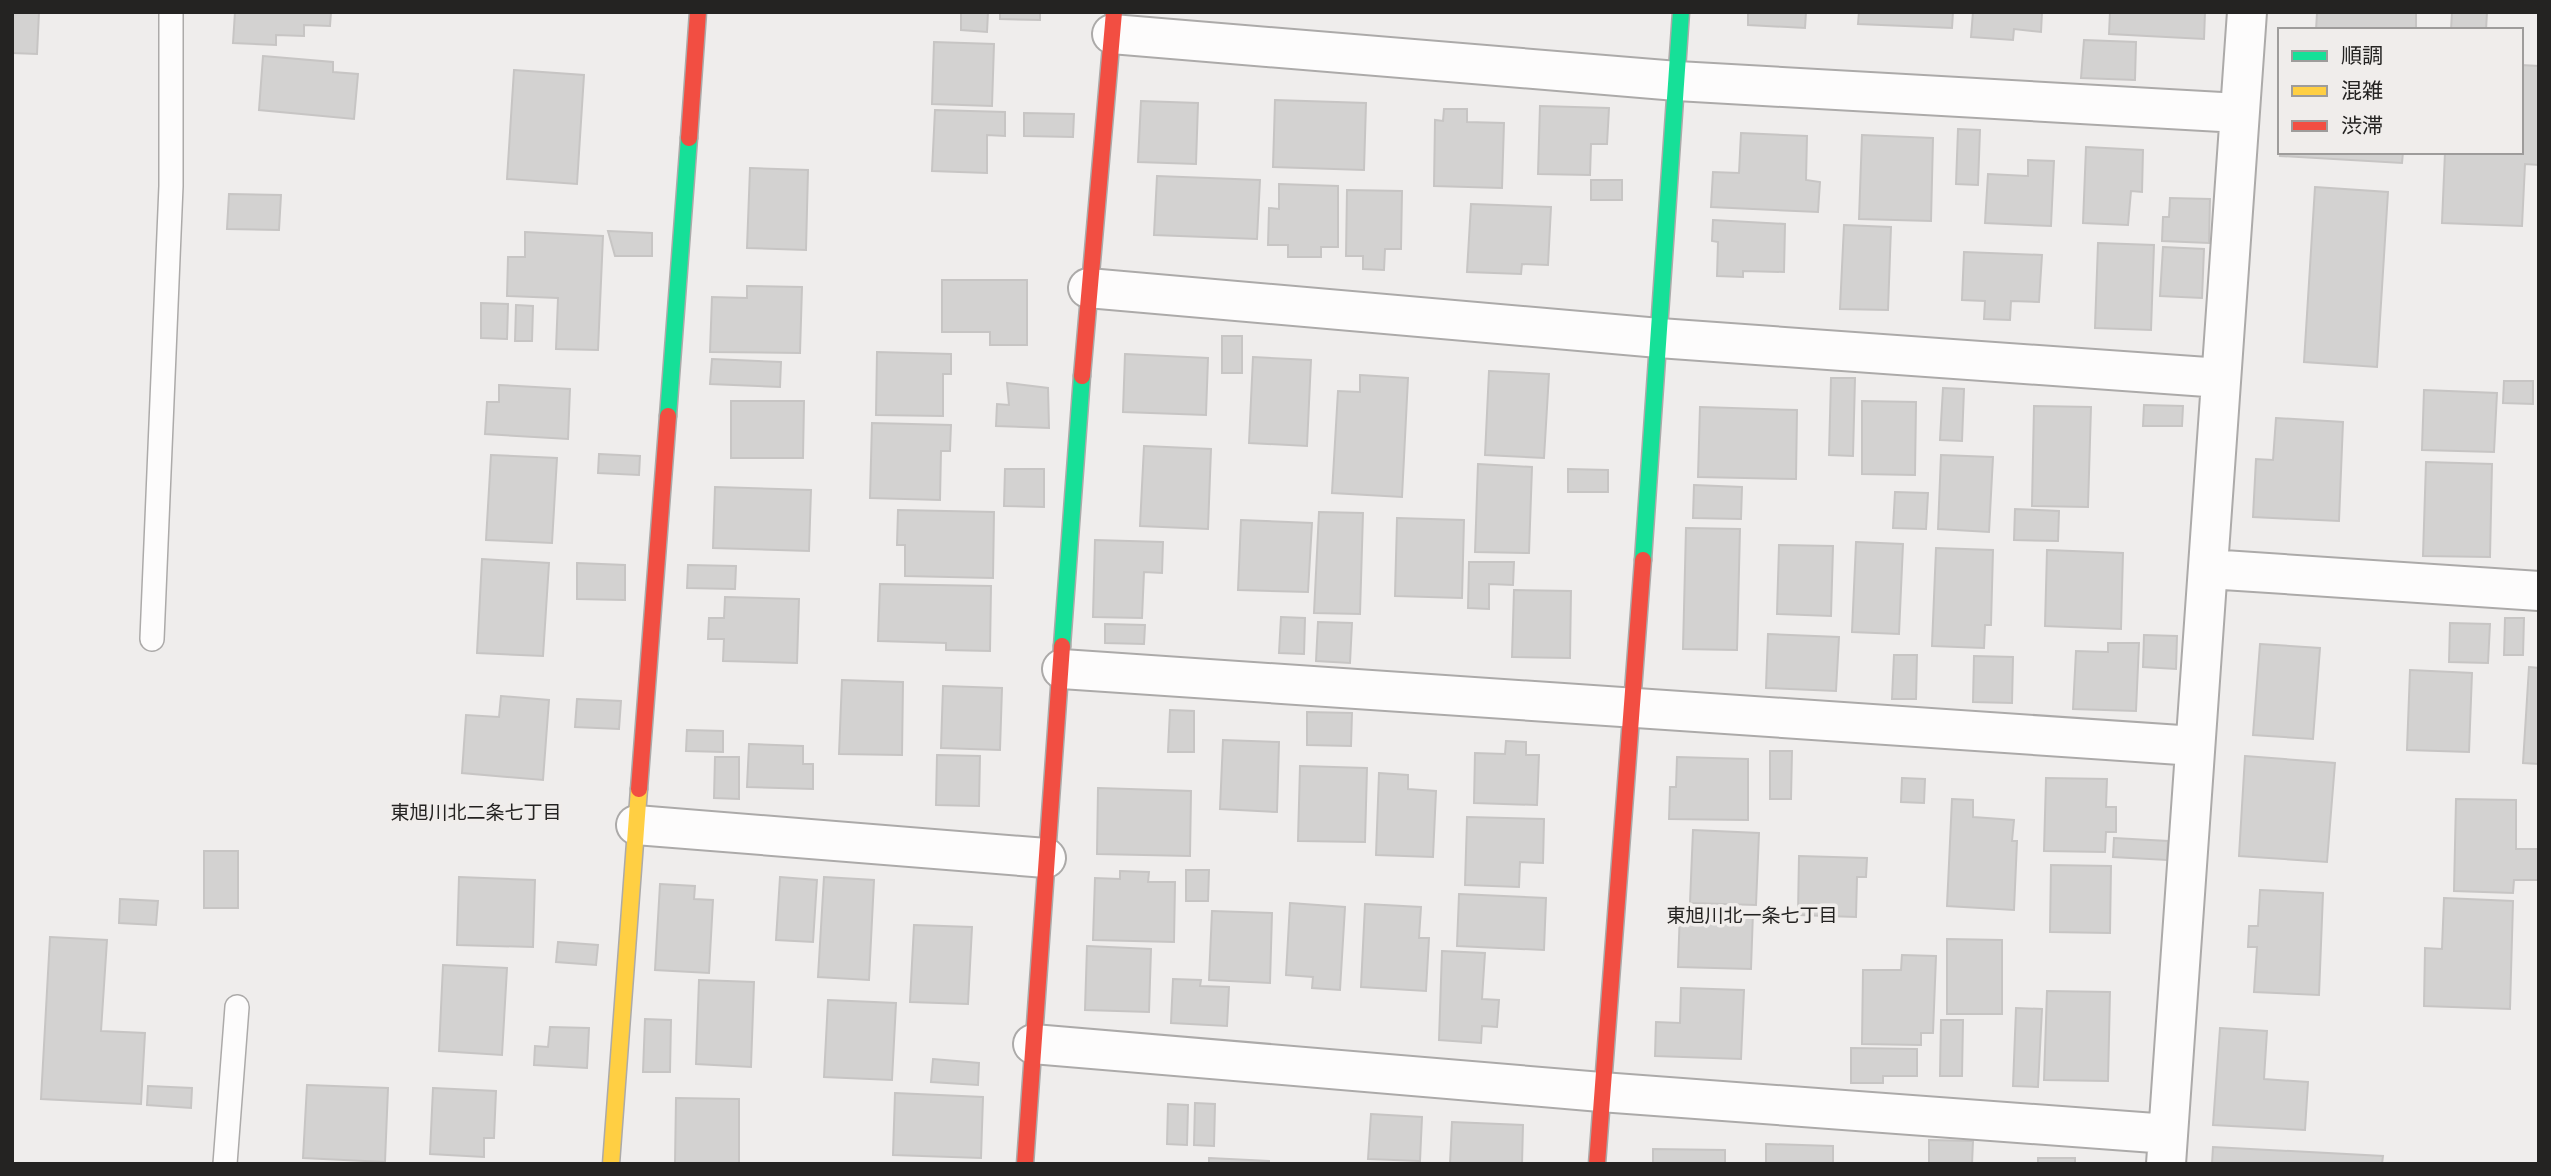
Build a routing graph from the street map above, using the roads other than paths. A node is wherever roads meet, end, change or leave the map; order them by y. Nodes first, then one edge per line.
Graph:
1 (171, 12) edge
2 (698, 12) edge
3 (1681, 12) edge
4 (2247, 12) edge
5 (1113, 23) edge
6 (1678, 81) junction
7 (2239, 113) junction
8 (1088, 288) junction
9 (1659, 338) junction
10 (2221, 378) junction
11 (2208, 569) junction
12 (2539, 592) edge
13 (152, 639) dead end
14 (1062, 668) junction
15 (1633, 707) junction
16 (2195, 746) junction
17 (636, 825) junction
18 (1046, 858) junction
19 (237, 1007) dead end
20 (1033, 1044) junction
21 (1601, 1092) junction
22 (2167, 1149) edge
23 (225, 1164) edge
24 (611, 1164) edge
25 (1025, 1164) edge
26 (1597, 1164) edge

1 - 13 lane
2 - 17 street
3 - 6 street
4 - 7 street
5 - 6 street
5 - 8 street
6 - 7 street
6 - 9 street
7 - 10 street
8 - 9 street
8 - 14 street
9 - 10 street
9 - 15 street
10 - 11 street
11 - 12 street
11 - 16 street
14 - 15 street
14 - 18 street
15 - 16 street
15 - 21 street
16 - 22 street
17 - 18 street
17 - 24 street
18 - 20 street
19 - 23 lane
20 - 21 street
20 - 25 street
21 - 22 street
21 - 26 street

